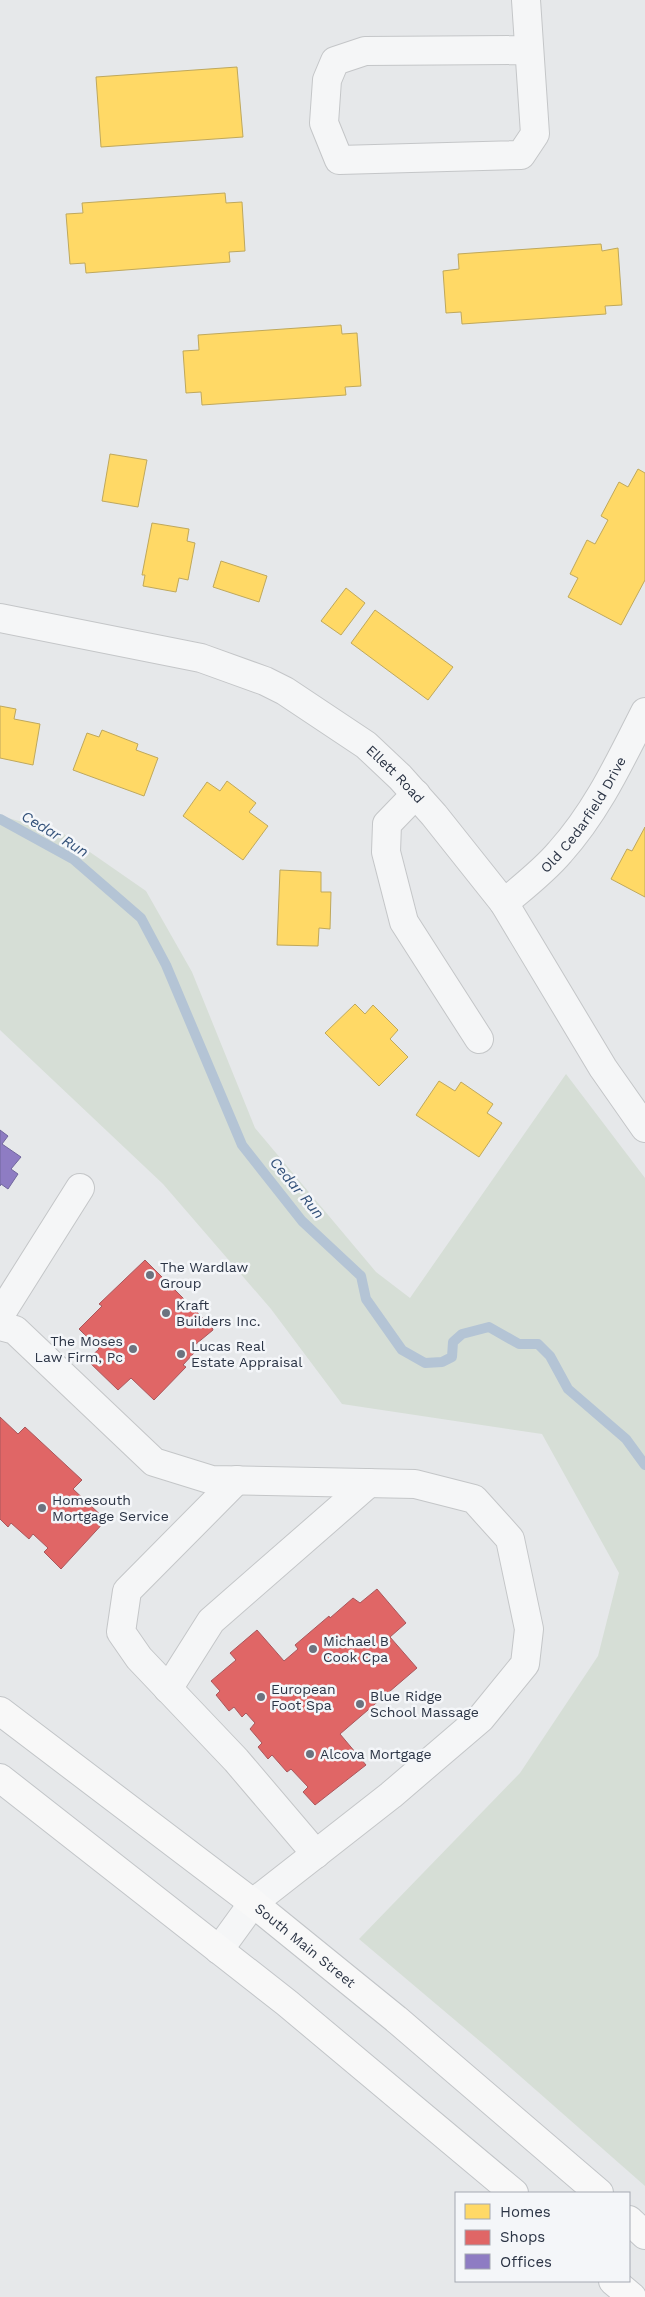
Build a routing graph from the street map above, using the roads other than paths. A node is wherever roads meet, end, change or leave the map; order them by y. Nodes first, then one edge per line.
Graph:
1 (526, 0) edge
2 (529, 50) junction
3 (0, 618) edge
4 (645, 712) edge
5 (416, 794) junction
6 (504, 903) junction
7 (479, 1039) dead end
8 (645, 1128) edge
9 (80, 1188) dead end
10 (0, 1315) edge
11 (0, 1326) edge
12 (237, 1480) junction
13 (369, 1483) junction
14 (168, 1689) junction
15 (0, 1711) edge
16 (0, 1778) edge
17 (316, 1854) junction
18 (253, 1903) junction
19 (220, 1950) junction
20 (513, 2192) edge
21 (598, 2192) edge
22 (630, 2221) edge
23 (645, 2235) edge
24 (614, 2282) edge
25 (632, 2297) edge

1 - 2 street
2 - 2 street
3 - 5 street, Ellett Road
4 - 6 street, Old Cedarfield Drive
5 - 6 street, Ellett Road
5 - 7 street
6 - 8 street, Ellett Road
9 - 10 street
11 - 12 street
12 - 13 street
12 - 14 street
13 - 14 street
13 - 17 street
14 - 17 street
15 - 18 main road, South Main Street
16 - 19 main road
17 - 18 street
18 - 19 street
18 - 21 main road, South Main Street
19 - 20 main road
22 - 23 main road
24 - 25 main road

